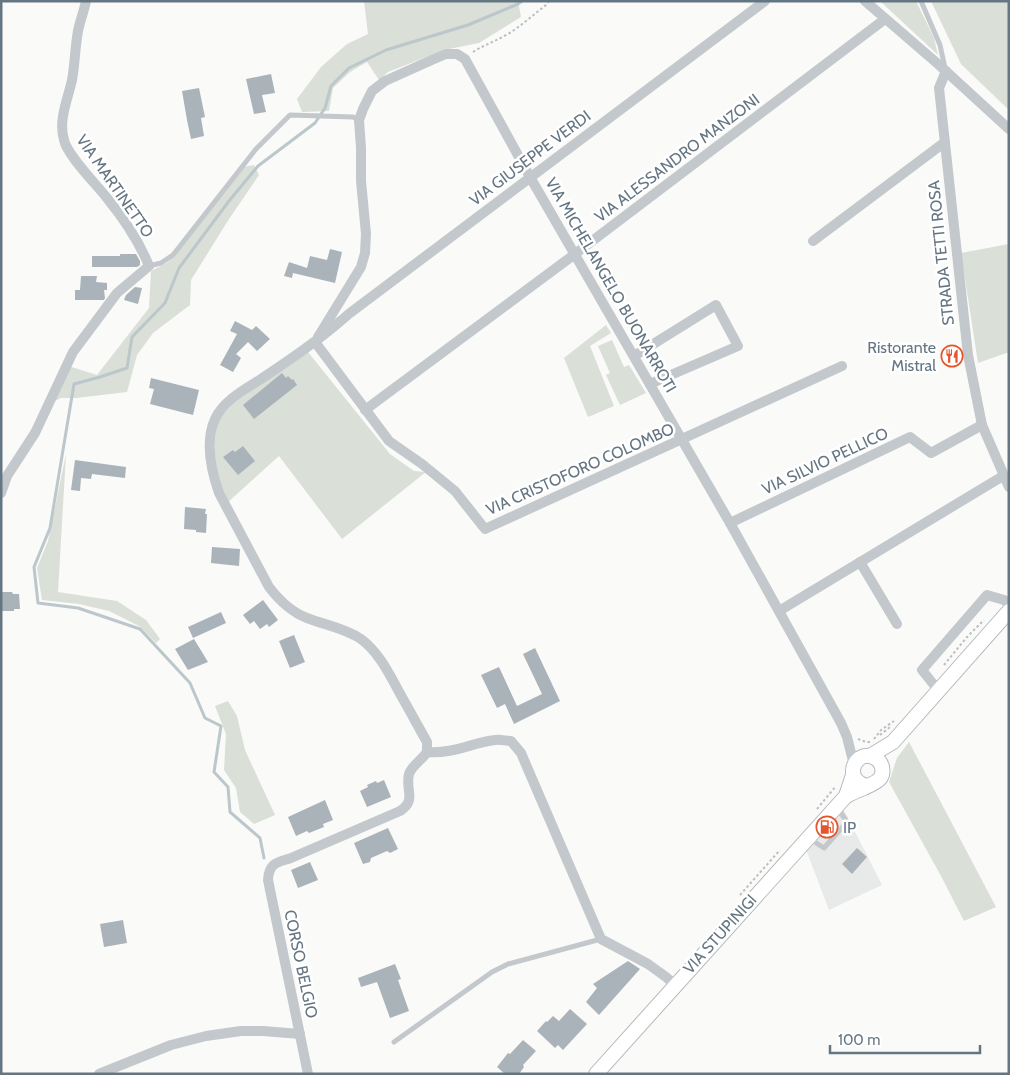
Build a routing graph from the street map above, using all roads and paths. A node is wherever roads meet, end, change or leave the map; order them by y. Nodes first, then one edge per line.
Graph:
1 (86, 1) edge
2 (549, 1) edge
3 (765, 1) edge
4 (865, 1) edge
5 (921, 1) edge
6 (886, 19) junction
7 (465, 59) junction
8 (946, 71) junction
9 (359, 120) junction
10 (1009, 129) edge
11 (945, 142) junction
12 (530, 177) junction
13 (813, 241) dead end
14 (575, 254) junction
15 (149, 266) junction
16 (315, 342) junction
17 (634, 356) junction
18 (842, 366) dead end
19 (650, 384) junction
20 (365, 410) junction
21 (982, 425) junction
22 (682, 439) junction
23 (1003, 476) junction
24 (1009, 487) edge
25 (1, 493) edge
26 (730, 523) junction
27 (860, 562) junction
28 (1009, 604) edge
29 (779, 611) junction
30 (1009, 611) edge
31 (986, 618) dead end
32 (896, 624) dead end
33 (943, 666) dead end
34 (938, 690) junction
35 (899, 718) dead end
36 (849, 739) junction
37 (893, 742) junction
38 (428, 752) junction
39 (860, 763) junction
40 (882, 769) junction
41 (838, 783) dead end
42 (868, 786) junction
43 (846, 796) junction
44 (836, 806) junction
45 (816, 810) dead end
46 (808, 838) junction
47 (780, 850) dead end
48 (738, 896) dead end
49 (601, 939) junction
50 (675, 985) junction
51 (300, 1034) junction
52 (394, 1042) dead end
53 (99, 1074) edge
54 (308, 1074) edge
55 (596, 1074) edge

1 - 15 street, VIA MARTINETTO
2 - 7 path
3 - 12 street, VIA GIUSEPPE VERDI
4 - 6 street
5 - 8 lane
6 - 8 street
6 - 14 street, VIA ALESSANDRO MANZONI
7 - 9 street
7 - 12 street, VIA MICHELANGELO BUONARROTI
8 - 10 street
8 - 11 street, STRADA TETTI ROSA
9 - 15 lane
9 - 16 street
11 - 13 street
11 - 21 street, STRADA TETTI ROSA
12 - 14 street, VIA MICHELANGELO BUONARROTI
12 - 16 street, VIA GIUSEPPE VERDI
14 - 17 street, VIA MICHELANGELO BUONARROTI
14 - 20 street, VIA ALESSANDRO MANZONI
15 - 25 street
16 - 20 street, VIA CRISTOFORO COLOMBO
16 - 38 street
17 - 19 street, VIA MICHELANGELO BUONARROTI
17 - 19 street
18 - 22 street, VIA CRISTOFORO COLOMBO
19 - 22 street, VIA MICHELANGELO BUONARROTI
20 - 22 street, VIA CRISTOFORO COLOMBO
21 - 23 street, STRADA TETTI ROSA
21 - 26 street, VIA SILVIO PELLICO
22 - 26 street, VIA MICHELANGELO BUONARROTI
23 - 24 street, STRADA TETTI ROSA
23 - 27 street
26 - 29 street, VIA MICHELANGELO BUONARROTI
27 - 29 street
27 - 32 street
28 - 34 street
29 - 36 street, VIA MICHELANGELO BUONARROTI
30 - 34 street
31 - 33 path
34 - 37 street
35 - 36 path
36 - 39 street, VIA MICHELANGELO BUONARROTI
37 - 39 street
37 - 40 street
38 - 49 street
38 - 51 street, CORSO BELGIO
39 - 40 street
39 - 42 street
39 - 43 street, VIA STUPINIGI
40 - 42 street
41 - 45 path
42 - 43 street, VIA STUPINIGI
43 - 44 street, VIA STUPINIGI
44 - 46 street, VIA STUPINIGI
44 - 46 lane
46 - 50 street, VIA STUPINIGI
47 - 48 path
49 - 50 street
49 - 52 lane
50 - 55 street, VIA STUPINIGI
51 - 53 street
51 - 54 street, CORSO BELGIO

